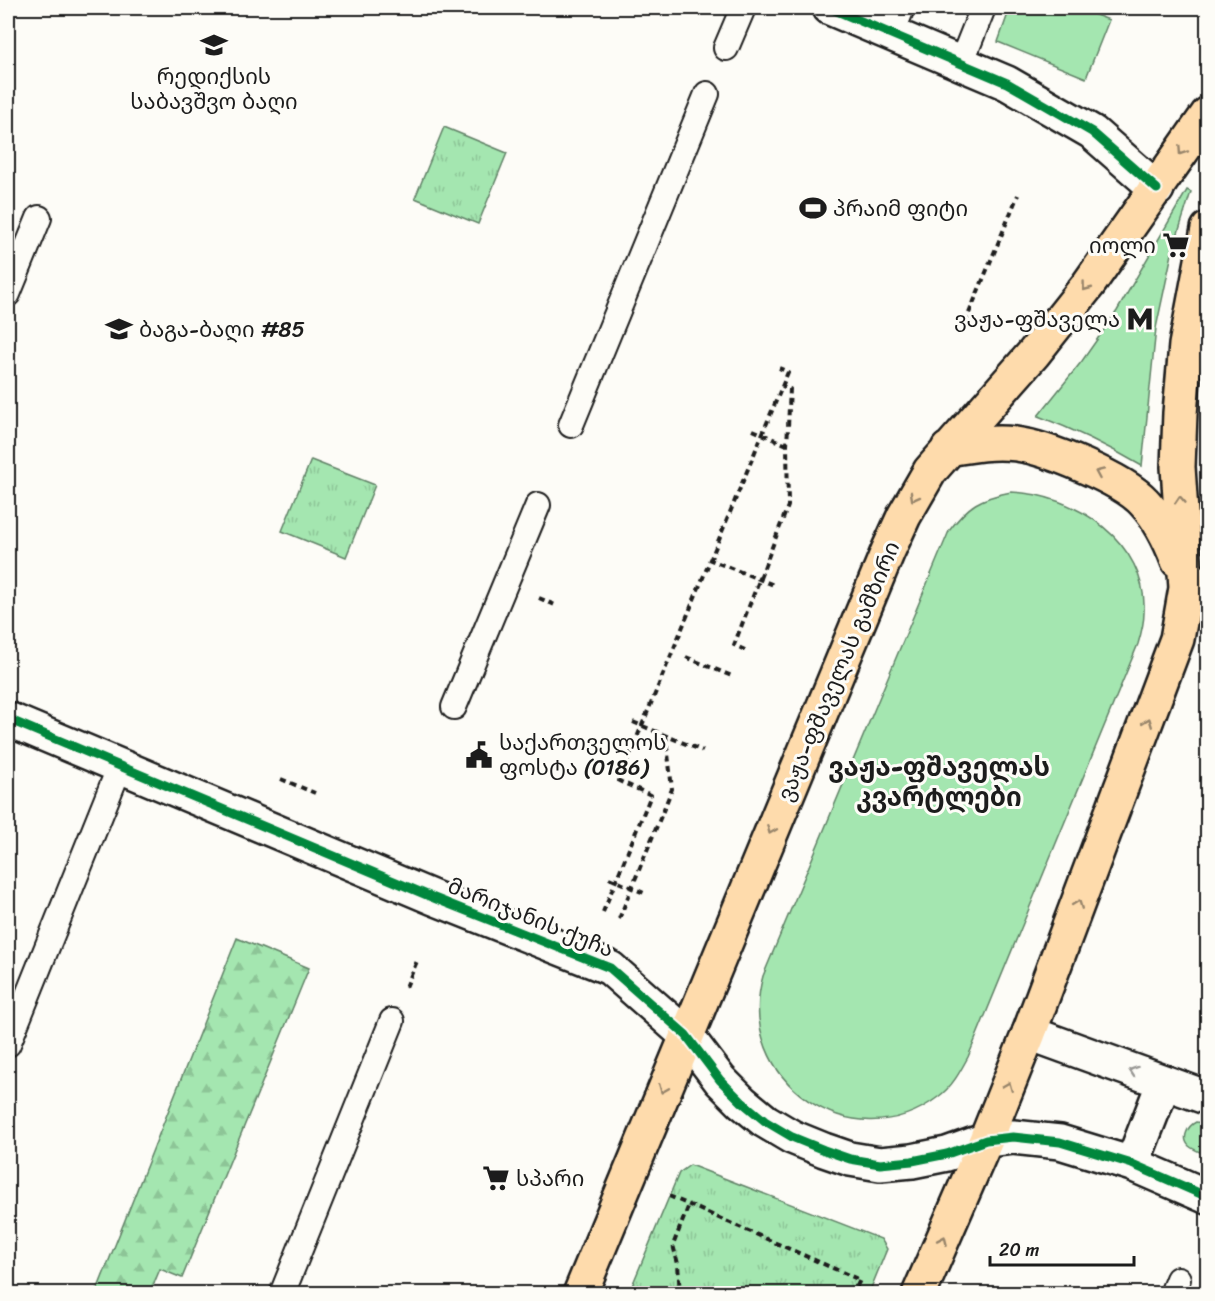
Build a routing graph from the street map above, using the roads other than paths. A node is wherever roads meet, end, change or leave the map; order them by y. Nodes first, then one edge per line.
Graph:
1 (743, 8) edge
2 (830, 8) edge
3 (983, 8) edge
4 (897, 20) edge
5 (726, 48) dead end
6 (960, 63) junction
7 (707, 94) dead end
8 (1208, 114) edge
9 (1157, 189) junction
10 (39, 218) dead end
11 (1208, 229) edge
12 (8, 294) edge
13 (571, 425) dead end
14 (948, 450) junction
15 (538, 506) dead end
16 (1193, 582) edge
17 (454, 707) dead end
18 (8, 719) edge
19 (120, 766) junction
20 (392, 1021) dead end
21 (1029, 1033) junction
22 (686, 1035) junction
23 (8, 1044) edge
24 (1164, 1082) junction
25 (1208, 1098) edge
26 (986, 1140) junction
27 (1132, 1164) junction
28 (1208, 1197) edge
29 (282, 1293) edge
30 (580, 1293) edge
31 (920, 1293) edge

1 - 5 lane
2 - 4 street
3 - 6 lane
4 - 6 street
6 - 9 street
7 - 13 lane
8 -> 9 main road, ვაჟა-ფშაველას გამზირი
9 -> 14 main road, ვაჟა-ფშაველას გამზირი
10 - 12 lane
16 -> 11 main road
16 -> 14 main road
14 -> 22 main road, ვაჟა-ფშაველას გამზირი
15 - 17 lane
21 -> 16 main road
18 - 19 street, მარიჯანის ქუჩა
19 - 22 street, მარიჯანის ქუჩა
19 - 23 lane
20 - 29 lane
24 -> 21 street
26 -> 21 main road
22 - 26 street, მარიჯანის ქუჩა
22 -> 30 main road, ვაჟა-ფშაველას გამზირი
24 - 25 street
24 - 27 street
26 - 27 street, მარიჯანის ქუჩა
31 -> 26 main road
27 - 28 street, მარიჯანის ქუჩა

